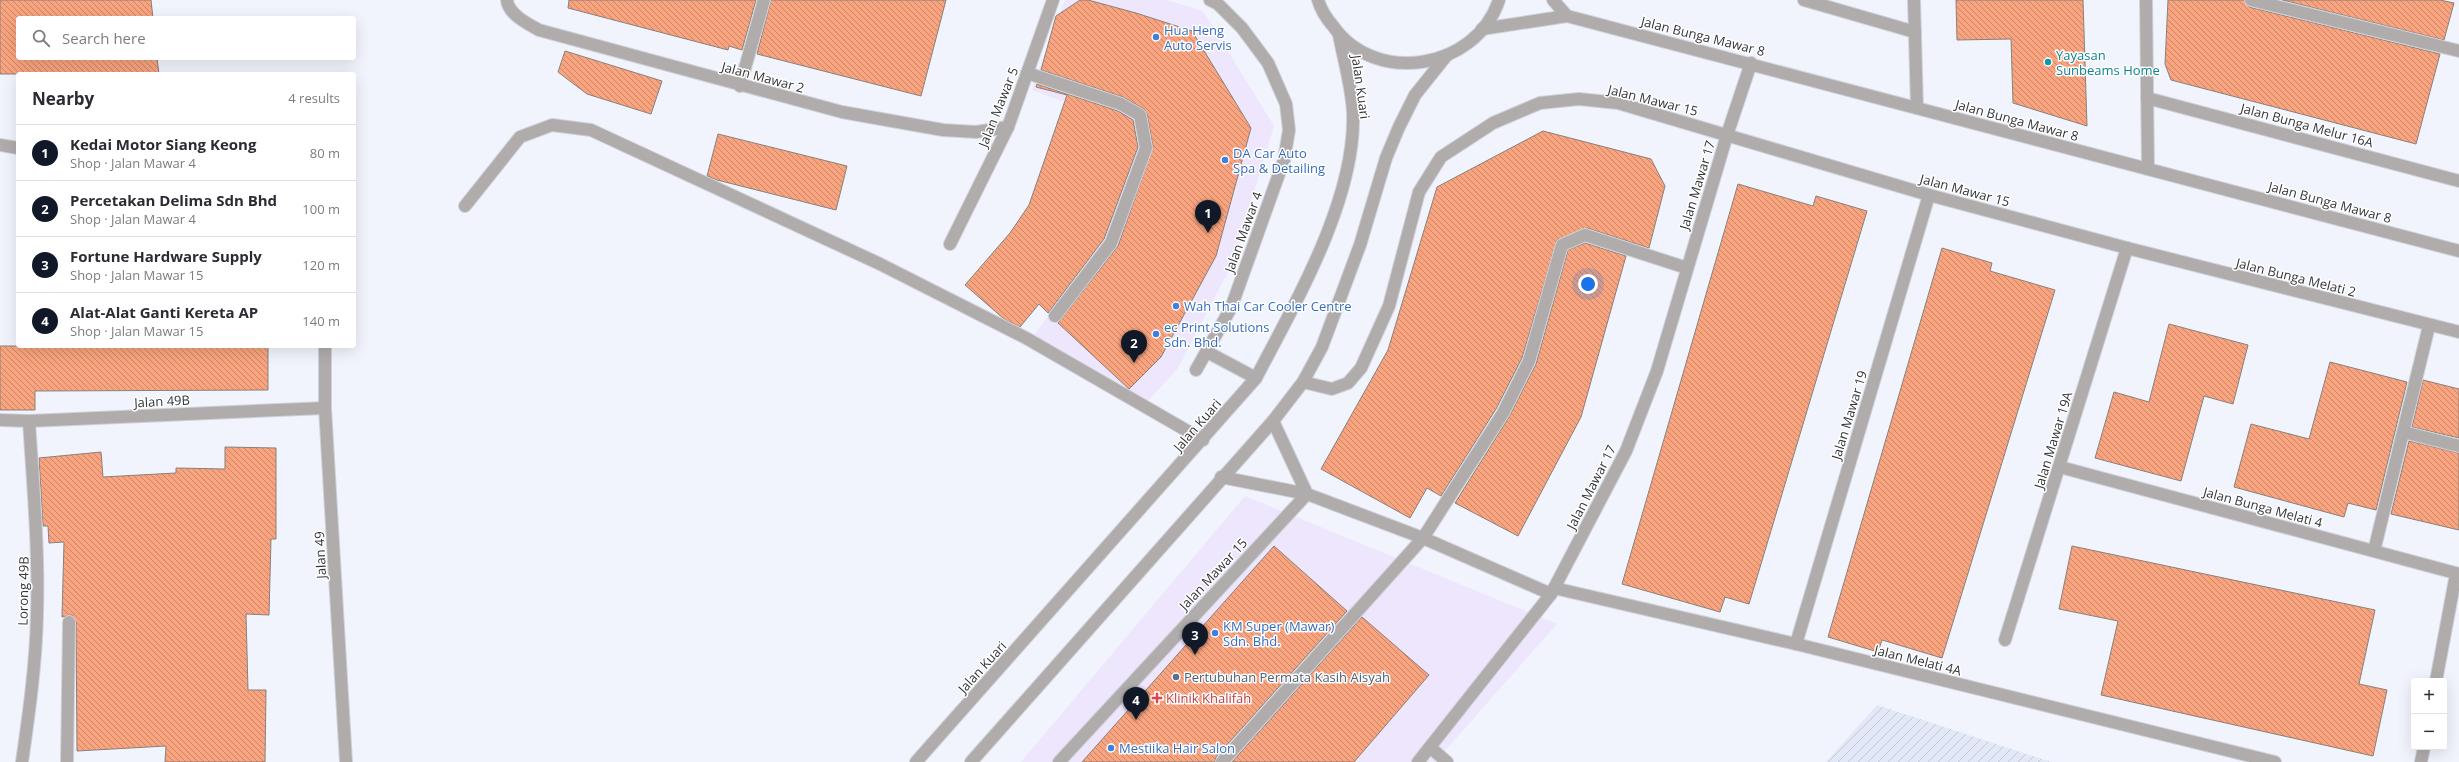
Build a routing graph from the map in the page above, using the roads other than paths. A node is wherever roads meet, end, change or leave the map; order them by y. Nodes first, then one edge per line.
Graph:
1 (507, 0) edge
2 (764, 0) edge
3 (1053, 0) edge
4 (1210, 0) edge
5 (1318, 0) edge
6 (1499, 0) edge
7 (1553, 0) edge
8 (1804, 0) edge
9 (1914, 0) edge
10 (2146, 0) edge
11 (2251, 0) edge
12 (1567, 16) junction
13 (1482, 30) junction
14 (1915, 32) junction
15 (1339, 36) junction
16 (2459, 51) edge
17 (1447, 56) junction
18 (1751, 63) junction
19 (1027, 74) junction
20 (740, 86) junction
21 (2147, 98) junction
22 (1917, 108) junction
23 (1008, 126) junction
24 (1727, 135) junction
25 (0, 145) edge
26 (16, 148) edge
27 (2148, 169) junction
28 (2459, 181) edge
29 (1929, 195) junction
30 (465, 206) dead end
31 (950, 244) dead end
32 (2127, 248) junction
33 (2459, 251) edge
34 (1687, 268) junction
35 (1055, 316) dead end
36 (2429, 326) junction
37 (2459, 332) edge
38 (325, 348) edge
39 (1207, 352) junction
40 (1196, 370) dead end
41 (1256, 378) junction
42 (1303, 382) junction
43 (325, 408) junction
44 (0, 420) edge
45 (29, 421) junction
46 (1273, 421) junction
47 (2403, 432) junction
48 (1203, 440) junction
49 (2459, 446) edge
50 (2060, 467) junction
51 (1221, 477) junction
52 (1307, 494) junction
53 (1423, 538) junction
54 (2374, 552) junction
55 (2458, 574) edge
56 (1552, 591) junction
57 (69, 622) dead end
58 (2005, 640) dead end
59 (1796, 644) junction
60 (2437, 678) edge
61 (1431, 748) junction
62 (2423, 750) edge
63 (22, 762) edge
64 (67, 762) edge
65 (346, 762) edge
66 (916, 762) edge
67 (971, 762) edge
68 (1059, 762) edge
69 (1222, 762) edge
70 (1418, 762) edge
71 (1447, 762) edge
72 (2275, 762) edge
73 (2421, 762) edge

1 - 20 street, Jalan Mawar 2
2 - 20 street
3 - 19 street, Jalan Mawar 5
4 - 39 street, Jalan Mawar 4
5 - 15 street
6 - 13 street
7 - 12 street
8 - 14 street
9 - 14 street
10 - 21 street
11 - 16 street
12 - 13 street, Jalan Bunga Mawar 8
12 - 18 street, Jalan Bunga Mawar 8
13 - 17 street
14 - 22 street
15 - 17 street
15 - 41 street, Jalan Kuari
17 - 42 street
18 - 22 street, Jalan Bunga Mawar 8
18 - 24 street, Jalan Mawar 17
19 - 23 street, Jalan Mawar 5
19 - 35 street
20 - 23 street, Jalan Mawar 2
21 - 27 street
21 - 28 street, Jalan Bunga Melur 16A
22 - 27 street, Jalan Bunga Mawar 8
23 - 31 street, Jalan Mawar 5
24 - 29 street, Jalan Mawar 15
24 - 34 street, Jalan Mawar 17
24 - 42 street, Jalan Mawar 15
25 - 26 street
27 - 33 street, Jalan Bunga Mawar 8
29 - 32 street, Jalan Mawar 15
29 - 59 street, Jalan Mawar 19
30 - 48 street
32 - 36 street, Jalan Bunga Melati 2
32 - 50 street, Jalan Mawar 19A
34 - 53 street
34 - 56 street, Jalan Mawar 17
36 - 37 street, Jalan Bunga Melati 2
36 - 47 street
38 - 43 street, Jalan 49
39 - 40 street, Jalan Mawar 4
39 - 41 street
41 - 48 street, Jalan Kuari
42 - 46 street
43 - 45 street, Jalan 49B
43 - 65 street, Jalan 49
44 - 45 street, Jalan 49B
45 - 63 street, Lorong 49B
46 - 51 street
46 - 52 street
47 - 49 street
47 - 54 street
48 - 66 street, Jalan Kuari
50 - 54 street, Jalan Bunga Melati 4
50 - 58 street, Jalan Mawar 19A
51 - 52 street
51 - 67 street
52 - 53 street
52 - 68 street, Jalan Mawar 15
53 - 56 street
53 - 69 street
54 - 55 street, Jalan Bunga Melati 4
55 - 60 street
56 - 59 street, Jalan Melati 4A
56 - 61 street, Jalan Mawar 17
57 - 64 street
59 - 72 street, Jalan Melati 4A
61 - 70 street
61 - 71 street
62 - 73 street

